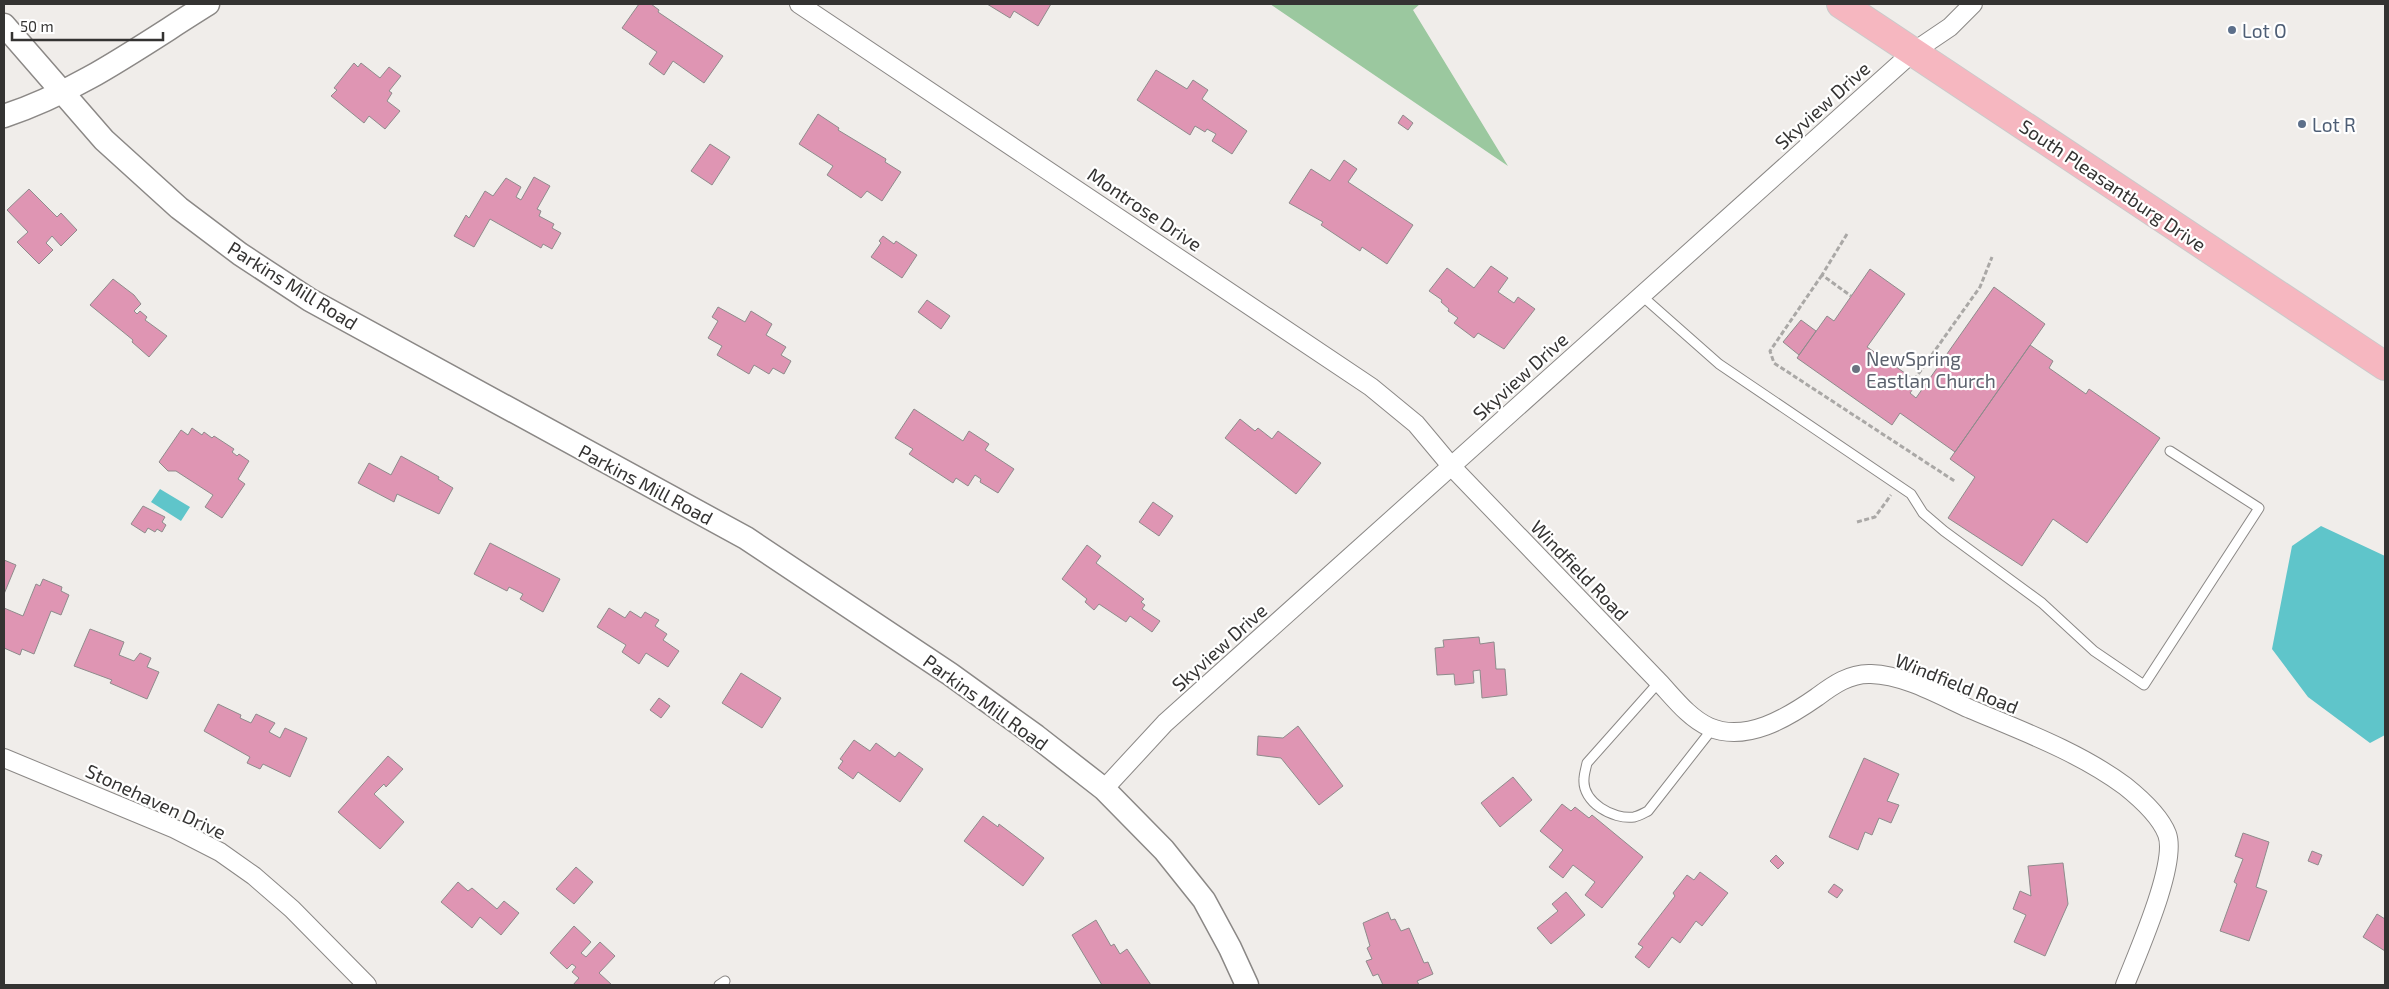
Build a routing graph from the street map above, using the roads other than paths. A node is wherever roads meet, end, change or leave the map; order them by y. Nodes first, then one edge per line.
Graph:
1 (208, 4) edge
2 (799, 4) edge
3 (1841, 4) edge
4 (1972, 4) edge
5 (4, 25) edge
6 (1912, 52) junction
7 (62, 94) junction
8 (4, 116) edge
9 (1642, 296) junction
10 (2385, 366) edge
11 (2170, 451) dead end
12 (1452, 467) junction
13 (1659, 682) junction
14 (1712, 728) junction
15 (4, 758) edge
16 (1104, 789) junction
17 (366, 985) edge
18 (1247, 985) edge
19 (2125, 985) edge

1 - 7 street
2 - 12 street, Montrose Drive
3 - 6 main road, South Pleasantburg Drive
4 - 6 street, Skyview Drive
5 - 7 street, Parkins Mill Road
6 - 9 street, Skyview Drive
6 - 10 main road, South Pleasantburg Drive
7 - 8 street
7 - 16 street, Parkins Mill Road
9 - 11 lane
9 - 12 street, Skyview Drive
12 - 13 street, Windfield Road
12 - 16 street, Skyview Drive
13 - 14 street, Windfield Road
13 - 14 lane
14 - 19 street, Windfield Road
15 - 17 street, Stonehaven Drive
16 - 18 street, Parkins Mill Road

